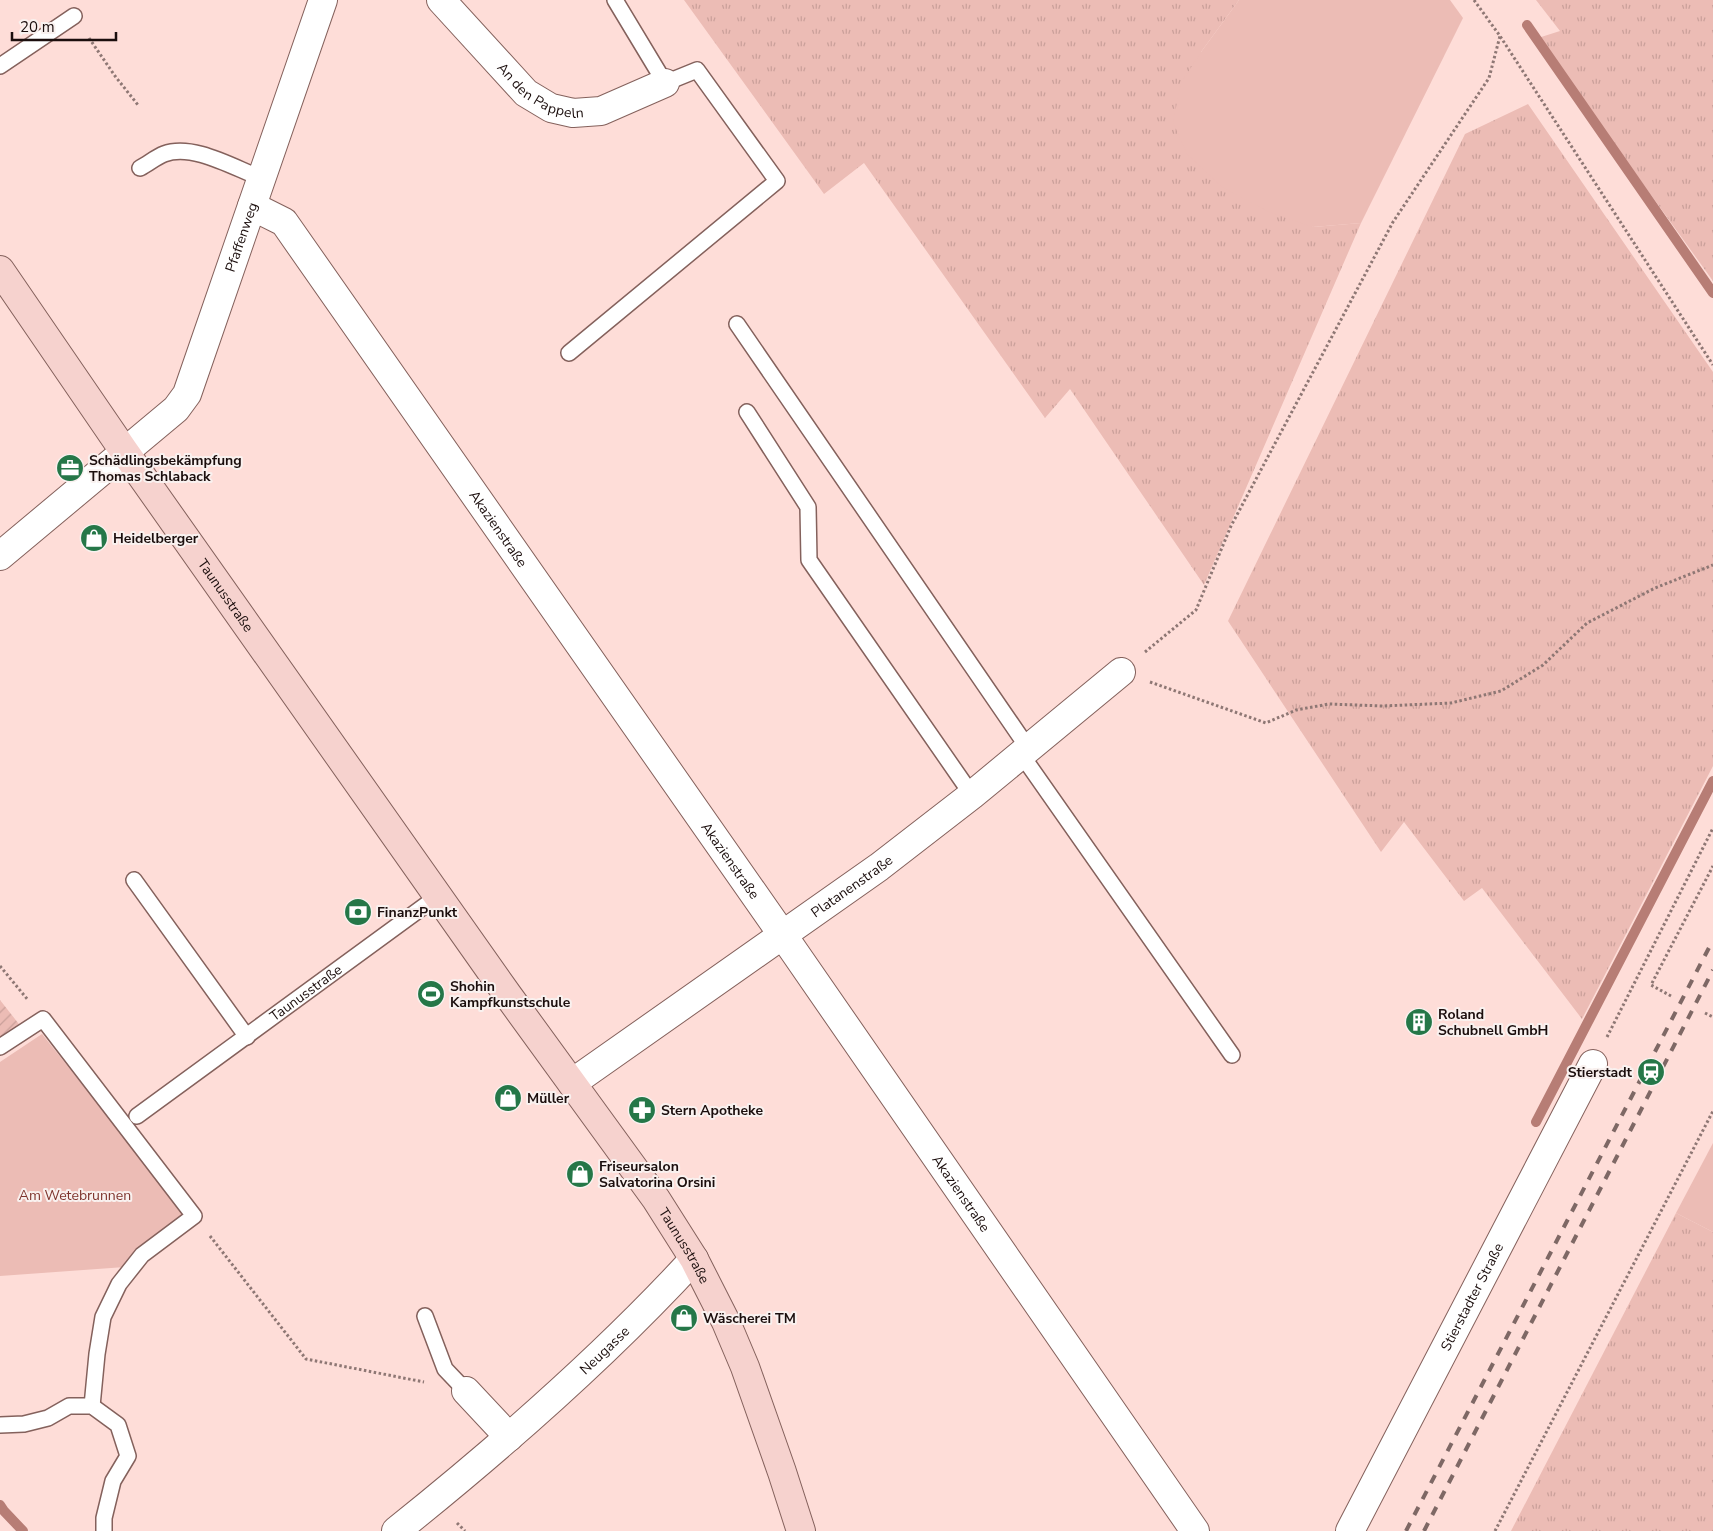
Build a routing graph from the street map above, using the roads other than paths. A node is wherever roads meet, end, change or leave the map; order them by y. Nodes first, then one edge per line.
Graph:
1 (323, 0) edge
2 (441, 0) edge
3 (615, 0) edge
4 (74, 16) road end
5 (0, 66) edge
6 (666, 82) junction
7 (140, 168) dead end
8 (261, 178) junction
9 (252, 206) junction
10 (0, 270) edge
11 (738, 324) dead end
12 (569, 353) dead end
13 (747, 412) dead end
14 (124, 451) junction
15 (0, 556) edge
16 (1121, 672) road end
17 (1024, 751) junction
18 (972, 795) junction
19 (134, 880) dead end
20 (438, 896) junction
21 (782, 935) junction
22 (247, 1037) junction
23 (0, 1047) edge
24 (1232, 1055) dead end
25 (1593, 1064) road end
26 (572, 1083) junction
27 (137, 1116) dead end
28 (694, 1258) junction
29 (425, 1316) dead end
30 (466, 1390) joint
31 (92, 1406) junction
32 (3, 1426) edge
33 (509, 1437) junction
34 (104, 1531) edge
35 (396, 1531) edge
36 (801, 1531) edge
37 (1194, 1531) edge
38 (1350, 1531) edge

1 - 8 street, Pfaffenweg
2 - 6 street, An den Pappeln
3 - 6 lane
4 - 5 lane
6 - 12 lane
7 - 8 lane
8 - 9 street, Pfaffenweg
9 - 14 street, Pfaffenweg
9 - 21 street, Akazienstraße
10 - 14 street, Taunusstraße
11 - 17 lane
13 - 18 lane
14 - 15 street, Pfaffenweg
14 - 20 street, Taunusstraße
16 - 17 street, Platanenstraße
17 - 18 street, Platanenstraße
17 - 24 lane
18 - 21 street, Platanenstraße
19 - 22 lane
20 - 22 lane, Taunusstraße
20 - 26 street, Taunusstraße
21 - 26 street, Platanenstraße
21 - 37 street, Akazienstraße
22 - 27 lane, Taunusstraße
23 - 31 lane
25 - 38 street, Stierstadter Straße
26 - 28 street, Taunusstraße
28 - 33 street, Neugasse
28 - 36 street, Taunusstraße
29 - 30 lane
30 - 33 street
31 - 32 lane
31 - 34 lane
33 - 35 street, Neugasse

